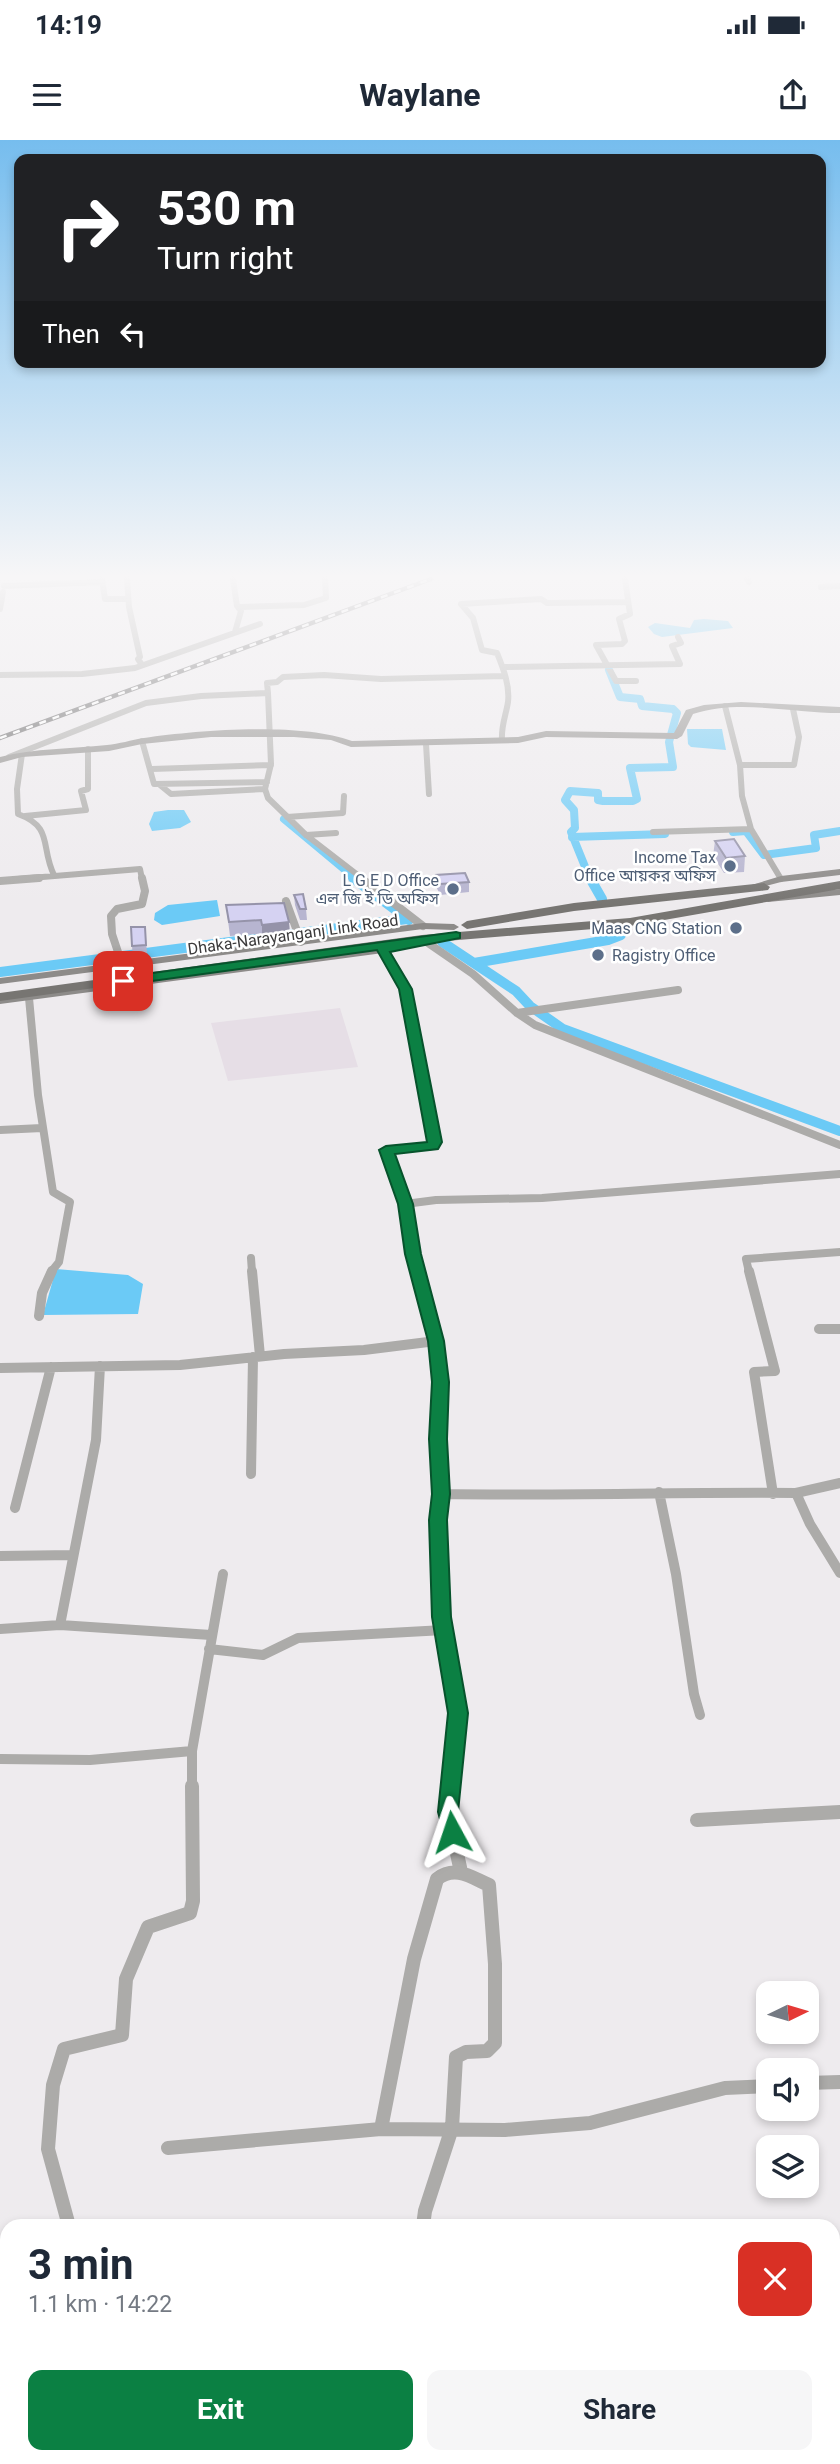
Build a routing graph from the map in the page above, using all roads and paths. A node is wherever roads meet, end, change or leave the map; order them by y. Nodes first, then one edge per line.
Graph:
1 (267, 687) edge
2 (507, 687) edge
3 (268, 693) junction
4 (725, 706) junction
5 (793, 709) junction
6 (840, 710) edge
7 (271, 733) junction
8 (502, 740) junction
9 (142, 741) junction
10 (426, 744) junction
11 (88, 749) junction
12 (22, 754) junction
13 (5, 758) edge
14 (271, 765) junction
15 (740, 765) junction
16 (152, 769) junction
17 (266, 786) junction
18 (429, 794) dead end
19 (344, 796) dead end
20 (25, 816) junction
21 (287, 817) junction
22 (751, 829) junction
23 (653, 832) dead end
24 (336, 833) dead end
25 (306, 835) junction
26 (840, 874) edge
27 (54, 875) junction
28 (781, 880) junction
29 (0, 881) edge
30 (840, 886) edge
31 (840, 892) edge
32 (742, 895) junction
33 (645, 900) junction
34 (286, 901) edge
35 (573, 907) junction
36 (654, 918) junction
37 (423, 926) junction
38 (573, 927) junction
39 (455, 931) junction
40 (299, 937) junction
41 (428, 943) junction
42 (383, 950) junction
43 (122, 964) junction
44 (0, 981) edge
45 (0, 987) edge
46 (678, 990) dead end
47 (29, 998) junction
48 (0, 999) edge
49 (519, 1013) junction
50 (42, 1128) junction
51 (0, 1130) edge
52 (840, 1145) edge
53 (840, 1174) edge
54 (405, 1204) junction
55 (840, 1252) edge
56 (251, 1258) dead end
57 (39, 1316) dead end
58 (819, 1329) dead end
59 (840, 1329) edge
60 (436, 1341) junction
61 (257, 1357) junction
62 (100, 1366) junction
63 (51, 1367) junction
64 (0, 1368) edge
65 (251, 1474) dead end
66 (840, 1483) edge
67 (659, 1492) junction
68 (796, 1493) junction
69 (441, 1494) junction
70 (773, 1494) junction
71 (15, 1508) dead end
72 (73, 1555) junction
73 (0, 1556) edge
74 (840, 1573) edge
75 (223, 1574) dead end
76 (60, 1625) junction
77 (0, 1629) edge
78 (443, 1630) junction
79 (211, 1635) junction
80 (209, 1649) junction
81 (700, 1715) dead end
82 (192, 1751) junction
83 (0, 1759) edge
84 (840, 1812) edge
85 (697, 1820) dead end
86 (461, 1872) junction
87 (840, 2082) edge
88 (819, 2083) edge
89 (756, 2087) edge
90 (452, 2128) junction
91 (381, 2129) junction
92 (168, 2148) dead end
93 (67, 2219) edge
94 (424, 2219) edge

1 - 3 street
2 - 8 street
3 - 7 street
3 - 13 street
4 - 5 street
4 - 8 street
4 - 15 street
5 - 6 street
5 - 15 street
7 - 9 street
7 - 10 street
7 - 14 street
8 - 10 street
9 - 11 street
9 - 16 street
10 - 18 street
11 - 12 street
11 - 20 street
12 - 13 street
12 - 20 street
14 - 16 street
14 - 17 street
15 - 22 street
16 - 17 street
17 - 21 street
19 - 21 street
20 - 27 street
21 - 25 street
22 - 23 street
22 - 28 street
24 - 25 street
25 - 37 street
26 - 28 street
26 - 32 main road, Dhaka-Narayanganj Link Road
27 - 29 street
27 - 43 street
28 - 32 street
30 - 32 main road, Dhaka-Narayanganj Link Road
31 - 32 street
32 - 33 main road, Dhaka-Narayanganj Link Road
32 - 36 main road, Dhaka-Narayanganj Link Road
33 - 35 main road, Dhaka-Narayanganj Link Road
33 - 36 main road
34 - 40 street
35 - 38 main road
35 - 39 main road, Dhaka-Narayanganj Link Road
36 - 38 main road, Dhaka-Narayanganj Link Road
37 - 39 street
37 - 40 street
38 - 39 main road, Dhaka-Narayanganj Link Road
39 - 41 street
39 - 45 main road, Dhaka-Narayanganj Link Road
39 - 48 main road, Dhaka-Narayanganj Link Road
40 - 43 street
41 - 42 street
41 - 49 street
42 - 47 street
42 - 54 street
43 - 44 street
46 - 49 street
47 - 48 street
47 - 50 street
49 - 52 street
50 - 51 street
50 - 57 street
53 - 54 street
54 - 60 street
55 - 70 street
56 - 61 street
58 - 59 street
60 - 61 street
60 - 69 street
61 - 62 street
61 - 65 street
62 - 63 street
62 - 72 street
63 - 64 street
63 - 71 street
66 - 68 street
67 - 69 street
67 - 70 street
67 - 81 street
68 - 70 street
68 - 74 street
69 - 78 street
72 - 73 street
72 - 76 street
75 - 79 street
76 - 77 street
76 - 79 street
78 - 80 street
78 - 86 street
79 - 80 street
80 - 82 street
82 - 83 street
82 - 93 street
84 - 85 street
86 - 90 street
86 - 91 street
87 - 88 street
89 - 90 street
90 - 91 street
90 - 94 street
91 - 92 street

